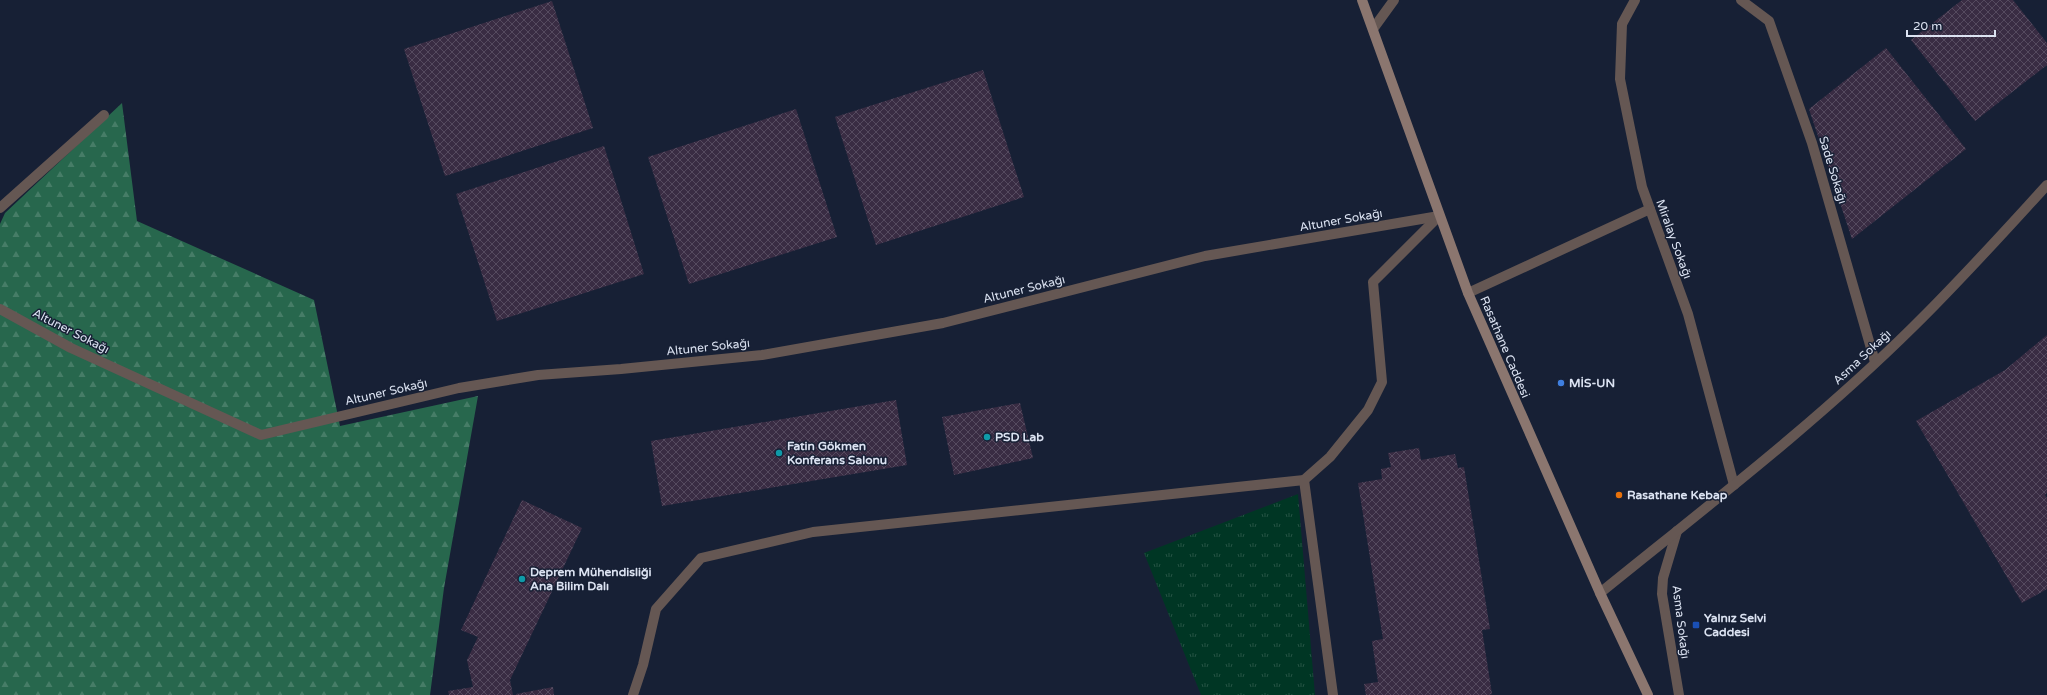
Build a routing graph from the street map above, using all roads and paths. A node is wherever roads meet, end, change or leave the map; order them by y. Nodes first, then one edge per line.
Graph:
1 (1362, 0) edge
2 (1394, 0) edge
3 (1635, 0) edge
4 (1741, 0) edge
5 (1373, 29) junction
6 (104, 115) dead end
7 (2047, 185) edge
8 (0, 208) edge
9 (1650, 209) junction
10 (1439, 216) junction
11 (1468, 294) junction
12 (0, 310) edge
13 (1875, 362) junction
14 (1304, 480) junction
15 (1734, 484) junction
16 (1677, 530) junction
17 (1600, 593) junction
18 (633, 695) edge
19 (1333, 695) edge
20 (1648, 695) edge
21 (1679, 695) edge

1 - 5 street, Rasathane Caddesi
2 - 5 street
3 - 9 street, Miralay Sokağı
4 - 13 street, Sade Sokağı
5 - 10 street, Rasathane Caddesi
6 - 8 street
7 - 13 street, Asma Sokağı
9 - 11 street
9 - 15 street, Miralay Sokağı
10 - 11 street, Rasathane Caddesi
10 - 12 street, Altuner Sokağı
10 - 14 street
11 - 17 street, Rasathane Caddesi
13 - 15 street, Asma Sokağı
14 - 18 street
14 - 19 street
15 - 16 street, Asma Sokağı
16 - 17 street, Asma Sokağı
16 - 21 street, Asma Sokağı
17 - 20 street, Rasathane Caddesi

